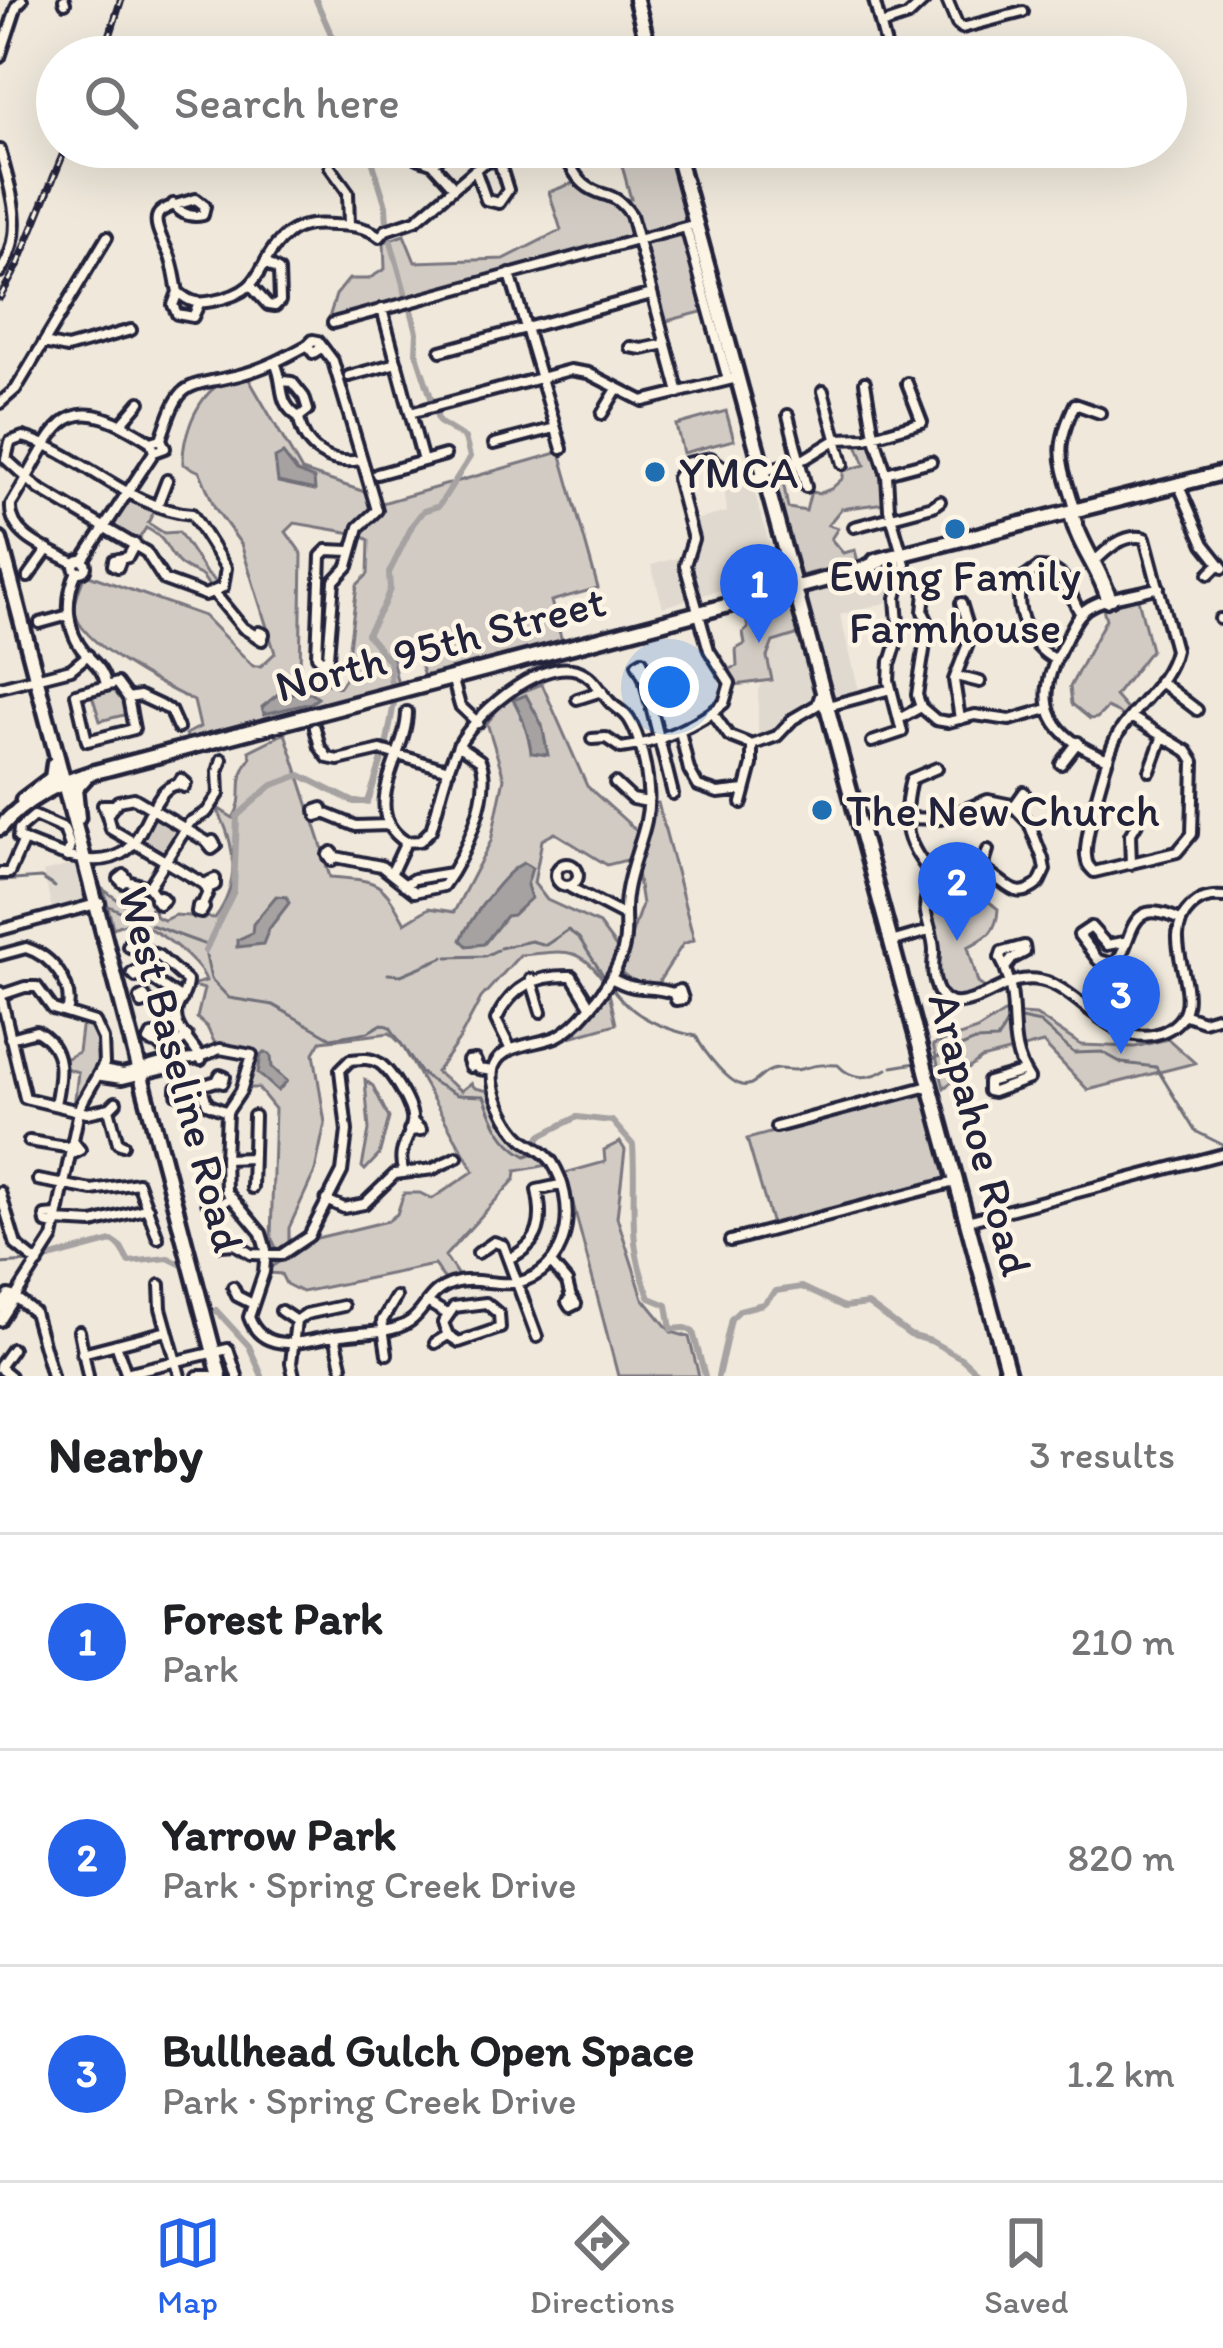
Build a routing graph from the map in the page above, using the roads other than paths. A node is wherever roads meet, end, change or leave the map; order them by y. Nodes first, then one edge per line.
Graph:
1 (636, 0) edge
2 (874, 0) edge
3 (925, 0) edge
4 (947, 0) edge
5 (18, 2) edge
6 (1023, 12) dead end
7 (881, 25) junction
8 (645, 36) edge
9 (884, 36) edge
10 (0, 57) edge
11 (0, 150) edge
12 (331, 168) edge
13 (437, 168) edge
14 (501, 168) edge
15 (573, 168) edge
16 (679, 168) edge
17 (475, 169) joint
18 (453, 186) junction
19 (173, 205) dead end
20 (349, 225) junction
21 (691, 225) junction
22 (107, 237) dead end
23 (638, 239) junction
24 (266, 263) junction
25 (0, 272) edge
26 (510, 274) junction
27 (251, 286) junction
28 (178, 292) junction
29 (652, 294) junction
30 (199, 304) junction
31 (382, 309) junction
32 (333, 323) dead end
33 (528, 328) junction
34 (131, 331) dead end
35 (44, 343) junction
36 (666, 344) junction
37 (630, 347) dead end
38 (442, 351) dead end
39 (275, 363) junction
40 (397, 363) junction
41 (350, 376) dead end
42 (542, 377) junction
43 (284, 379) junction
44 (732, 379) junction
45 (865, 382) dead end
46 (907, 383) dead end
47 (617, 389) junction
48 (823, 391) dead end
49 (680, 393) junction
50 (140, 402) dead end
51 (0, 403) edge
52 (410, 413) junction
53 (1100, 413) dead end
54 (602, 414) dead end
55 (788, 415) dead end
56 (299, 417) junction
57 (122, 423) junction
58 (555, 428) junction
59 (874, 435) junction
60 (837, 440) junction
61 (155, 444) junction
62 (494, 444) dead end
63 (46, 447) junction
64 (562, 449) dead end
65 (445, 455) dead end
66 (360, 460) junction
67 (800, 460) junction
68 (931, 460) dead end
69 (423, 461) junction
70 (842, 464) dead end
71 (759, 471) junction
72 (886, 473) junction
73 (1223, 473) edge
74 (377, 474) dead end
75 (28, 477) junction
76 (167, 480) dead end
77 (1180, 485) junction
78 (806, 487) dead end
79 (128, 490) junction
80 (940, 501) dead end
81 (5, 504) edge
82 (157, 506) junction
83 (1073, 513) junction
84 (891, 518) junction
85 (854, 527) dead end
86 (107, 528) junction
87 (0, 540) edge
88 (135, 544) junction
89 (48, 549) junction
90 (348, 556) junction
91 (902, 558) junction
92 (120, 562) dead end
93 (1093, 563) junction
94 (78, 565) junction
95 (1221, 566) edge
96 (1209, 574) dead end
97 (320, 576) junction
98 (28, 577) dead end
99 (335, 578) junction
100 (795, 584) junction
101 (1159, 587) junction
102 (926, 592) dead end
103 (215, 593) junction
104 (1109, 601) junction
105 (961, 603) dead end
106 (698, 611) junction
107 (1081, 614) junction
108 (69, 615) junction
109 (40, 622) dead end
110 (320, 622) junction
111 (332, 622) junction
112 (970, 630) junction
113 (934, 634) junction
114 (256, 636) dead end
115 (86, 654) junction
116 (1056, 660) junction
117 (956, 676) junction
118 (34, 677) junction
119 (452, 677) junction
120 (644, 678) dead end
121 (1159, 681) junction
122 (980, 682) dead end
123 (106, 684) junction
124 (0, 685) edge
125 (891, 689) junction
126 (602, 691) junction
127 (128, 698) junction
128 (577, 699) dead end
129 (826, 706) junction
130 (921, 707) junction
131 (1048, 709) junction
132 (1197, 710) dead end
133 (327, 712) junction
134 (407, 712) dead end
135 (712, 712) junction
136 (1131, 717) junction
137 (899, 718) junction
138 (299, 719) junction
139 (960, 719) junction
140 (478, 723) junction
141 (178, 728) dead end
142 (315, 728) junction
143 (680, 731) junction
144 (1162, 738) junction
145 (592, 739) dead end
146 (658, 739) junction
147 (872, 742) dead end
148 (1078, 742) junction
149 (642, 744) junction
150 (458, 745) junction
151 (752, 745) junction
152 (398, 754) junction
153 (59, 759) junction
154 (222, 759) dead end
155 (1108, 759) junction
156 (1061, 764) dead end
157 (938, 768) dead end
158 (449, 770) junction
159 (1150, 771) dead end
160 (92, 773) junction
161 (65, 782) junction
162 (615, 783) dead end
163 (178, 784) dead end
164 (746, 790) junction
165 (1024, 792) dead end
166 (673, 794) dead end
167 (36, 797) junction
168 (648, 802) junction
169 (742, 803) dead end
170 (67, 804) junction
171 (1014, 806) junction
172 (20, 807) junction
173 (152, 809) junction
174 (324, 813) dead end
175 (1077, 814) dead end
176 (1142, 815) dead end
177 (907, 818) junction
178 (1093, 818) junction
179 (78, 819) junction
180 (388, 825) junction
181 (0, 828) edge
182 (185, 829) junction
183 (21, 839) junction
184 (132, 842) junction
185 (406, 842) junction
186 (208, 843) dead end
187 (988, 850) dead end
188 (336, 857) dead end
189 (82, 858) junction
190 (165, 862) junction
191 (1131, 864) junction
192 (982, 869) junction
193 (392, 872) junction
194 (0, 873) edge
195 (936, 879) junction
196 (127, 881) dead end
197 (149, 887) junction
198 (571, 888) dead end
199 (156, 897) dead end
200 (1220, 899) edge
201 (98, 904) junction
202 (202, 906) dead end
203 (625, 916) junction
204 (1180, 920) junction
205 (0, 930) edge
206 (930, 931) junction
207 (891, 942) junction
208 (1124, 942) junction
209 (135, 946) dead end
210 (0, 955) edge
211 (1005, 968) dead end
212 (140, 974) dead end
213 (611, 977) junction
214 (531, 980) junction
215 (1010, 982) junction
216 (673, 993) dead end
217 (1, 994) edge
218 (182, 999) junction
219 (148, 1002) dead end
220 (589, 1004) junction
221 (175, 1012) junction
222 (542, 1012) dead end
223 (68, 1013) junction
224 (1183, 1014) junction
225 (1223, 1015) edge
226 (187, 1036) junction
227 (10, 1038) junction
228 (155, 1042) dead end
229 (511, 1050) junction
230 (201, 1059) junction
231 (476, 1066) dead end
232 (142, 1071) junction
233 (493, 1071) junction
234 (1023, 1072) junction
235 (101, 1073) junction
236 (217, 1081) dead end
237 (930, 1085) junction
238 (202, 1087) junction
239 (184, 1091) dead end
240 (55, 1104) junction
241 (80, 1112) junction
242 (227, 1112) junction
243 (254, 1116) dead end
244 (776, 1127) dead end
245 (29, 1141) dead end
246 (123, 1145) dead end
247 (72, 1148) junction
248 (1223, 1154) edge
249 (457, 1156) dead end
250 (200, 1159) dead end
251 (225, 1159) junction
252 (252, 1159) junction
253 (403, 1170) junction
254 (38, 1180) dead end
255 (956, 1182) junction
256 (64, 1183) junction
257 (560, 1185) junction
258 (252, 1188) dead end
259 (0, 1192) edge
260 (230, 1198) junction
261 (326, 1200) junction
262 (148, 1208) junction
263 (56, 1220) junction
264 (967, 1221) junction
265 (158, 1238) dead end
266 (730, 1241) dead end
267 (221, 1245) dead end
268 (478, 1253) dead end
269 (267, 1255) junction
270 (510, 1258) junction
271 (38, 1263) junction
272 (550, 1263) junction
273 (515, 1282) junction
274 (160, 1285) dead end
275 (233, 1287) dead end
276 (396, 1297) dead end
277 (16, 1298) junction
278 (571, 1298) dead end
279 (427, 1302) junction
280 (251, 1303) junction
281 (344, 1306) dead end
282 (0, 1308) edge
283 (281, 1310) dead end
284 (447, 1314) junction
285 (0, 1321) edge
286 (296, 1321) junction
287 (383, 1330) junction
288 (79, 1331) dead end
289 (166, 1331) junction
290 (448, 1335) junction
291 (335, 1336) junction
292 (537, 1337) dead end
293 (435, 1343) dead end
294 (116, 1344) junction
295 (292, 1345) junction
296 (11, 1349) dead end
297 (214, 1351) junction
298 (82, 1353) junction
299 (387, 1354) dead end
300 (175, 1361) junction
301 (342, 1366) dead end
302 (0, 1367) edge
303 (151, 1372) edge
304 (10, 1376) edge
305 (52, 1376) edge
306 (88, 1376) edge
307 (180, 1376) edge
308 (198, 1376) edge
309 (211, 1376) edge
310 (223, 1376) edge
311 (237, 1376) edge
312 (294, 1376) edge
313 (1009, 1376) edge

1 - 8 main road
2 - 7 street
3 - 7 street
4 - 6 street
5 - 10 street
7 - 9 street
11 - 25 street
12 - 20 street
13 - 18 street
14 - 17 street
15 - 23 street
16 - 21 main road, Arapahoe Road
17 - 18 street
18 - 20 street
19 - 28 street
20 - 24 street
21 - 23 street
21 - 44 main road, Arapahoe Road
22 - 35 street
23 - 26 street
23 - 29 street
24 - 27 street
24 - 27 street
26 - 31 street
26 - 33 street
27 - 30 street
28 - 30 street
28 - 30 street
29 - 33 street
29 - 36 street
31 - 32 street
31 - 40 street
33 - 38 street
33 - 42 street
34 - 35 street
35 - 51 street
36 - 37 street
36 - 49 street
39 - 43 street
39 - 61 street
39 - 66 street
40 - 41 street
40 - 52 street
42 - 47 street
42 - 52 street
42 - 58 street
43 - 56 street
43 - 56 street
44 - 49 street
44 - 71 main road, Arapahoe Road
45 - 59 street
46 - 59 street
47 - 49 street
47 - 54 street
48 - 60 street
50 - 57 street
52 - 69 street
53 - 83 street
55 - 67 street
56 - 66 street
57 - 61 street
57 - 63 street
58 - 62 street
58 - 64 street
59 - 60 street
59 - 72 street
60 - 67 street
60 - 70 street
61 - 79 street
63 - 75 street
63 - 75 street
63 - 79 street
65 - 69 street
66 - 90 street
67 - 71 street
67 - 78 street
68 - 72 street
69 - 74 street
71 - 100 main road, Arapahoe Road
71 - 106 street
72 - 84 street
73 - 77 main road, North 95th Street
75 - 81 street
75 - 86 street
76 - 82 street
77 - 83 main road, North 95th Street
77 - 95 street
79 - 82 street
79 - 86 street
80 - 84 street
81 - 89 street
82 - 103 street
83 - 91 main road, North 95th Street
83 - 93 street
84 - 85 street
84 - 91 street
86 - 88 street
86 - 94 street
87 - 118 main road
88 - 92 street
88 - 103 street
89 - 94 street
89 - 98 street
90 - 97 street
90 - 99 street
91 - 100 main road, North 95th Street
91 - 125 street
93 - 101 street
93 - 104 street
94 - 108 street
95 - 96 street
97 - 99 street
97 - 110 street
99 - 111 street
100 - 106 main road, North 95th Street
100 - 129 main road, Arapahoe Road
101 - 104 street
101 - 121 street
102 - 113 street
103 - 114 street
104 - 107 street
105 - 112 street
106 - 119 main road, North 95th Street
106 - 135 street
107 - 116 street
107 - 116 street
108 - 109 street
108 - 115 street
110 - 111 street
110 - 111 street
112 - 113 street
112 - 117 street
113 - 130 street
115 - 118 street
115 - 123 street
116 - 131 street
117 - 122 street
117 - 139 street
118 - 124 street
118 - 153 main road
118 - 153 main road
119 - 133 main road, North 95th Street
119 - 140 street
120 - 146 street
121 - 132 street
121 - 136 street
123 - 127 street
123 - 127 street
125 - 129 street
125 - 137 street
126 - 128 street
126 - 140 street
126 - 149 street
127 - 141 street
129 - 151 street
129 - 207 main road, Arapahoe Road
130 - 137 street
130 - 139 street
131 - 139 street
131 - 148 street
133 - 138 main road, North 95th Street
133 - 142 main road
134 - 152 street
135 - 143 street
135 - 151 street
136 - 144 street
136 - 155 street
137 - 147 street
138 - 142 main road
138 - 160 main road, North 95th Street
140 - 150 street
142 - 152 street
143 - 146 street
143 - 164 street
144 - 159 street
144 - 191 street
145 - 149 street
146 - 149 street
146 - 166 street
148 - 155 street
148 - 156 street
149 - 168 street
150 - 158 street
150 - 193 street
151 - 164 street
152 - 158 street
152 - 180 street
153 - 160 main road
153 - 161 main road
153 - 172 main road
154 - 182 street
155 - 178 street
157 - 177 street
158 - 185 street
160 - 161 main road, North 95th Street
160 - 179 main road
161 - 167 main road, North 95th Street
161 - 170 main road, West Baseline Road
161 - 179 main road, West Baseline Road
162 - 168 street
163 - 173 street
164 - 169 street
165 - 171 street
167 - 170 main road
167 - 172 main road, North 95th Street
168 - 203 street
170 - 189 main road, West Baseline Road
171 - 177 street
171 - 192 street
172 - 181 main road
173 - 182 street
173 - 184 street
173 - 184 street
174 - 180 street
175 - 178 street
176 - 191 street
177 - 195 street
178 - 191 street
179 - 189 main road, West Baseline Road
180 - 185 street
182 - 186 street
182 - 190 street
183 - 189 street
183 - 189 street
183 - 194 street
184 - 189 street
184 - 190 street
185 - 193 street
187 - 192 street
188 - 193 street
189 - 201 main road, West Baseline Road
190 - 197 street
190 - 202 street
192 - 195 street
195 - 206 street
196 - 197 street
197 - 199 street
198 - 203 street
200 - 204 street
201 - 205 street
201 - 232 main road, West Baseline Road
203 - 213 street
204 - 208 street
204 - 224 street
206 - 207 street
206 - 215 street
207 - 237 main road, Arapahoe Road
208 - 208 street
209 - 218 street
210 - 223 street
211 - 215 street
212 - 218 street
213 - 216 street
213 - 220 street
214 - 220 street
214 - 222 street
214 - 229 street
215 - 224 street
215 - 234 street
217 - 223 street
217 - 227 street
218 - 221 street
219 - 221 street
220 - 229 street
221 - 226 street
223 - 235 street
224 - 225 street
226 - 228 street
226 - 230 street
227 - 240 street
227 - 240 street
229 - 233 street
230 - 232 street
230 - 242 street
231 - 233 street
232 - 235 street
232 - 297 main road, West Baseline Road
233 - 257 street
234 - 234 street
235 - 241 street
236 - 238 street
237 - 244 street
237 - 255 main road, Arapahoe Road
238 - 239 street
238 - 242 street
240 - 241 street
241 - 246 street
241 - 247 street
242 - 251 street
243 - 252 street
245 - 247 street
247 - 256 street
248 - 264 street
249 - 253 street
250 - 260 street
251 - 252 street
251 - 260 street
252 - 258 street
253 - 261 street
253 - 261 street
254 - 256 street
255 - 264 main road, Arapahoe Road
255 - 266 street
256 - 262 street
256 - 263 street
257 - 270 street
257 - 272 street
259 - 271 street
260 - 269 street
261 - 269 street
262 - 263 street
262 - 265 street
263 - 271 street
264 - 313 main road, Arapahoe Road
267 - 269 street
268 - 270 street
269 - 280 street
270 - 273 street
271 - 277 street
272 - 273 street
272 - 278 street
273 - 279 street
273 - 292 street
274 - 289 street
275 - 280 street
276 - 287 street
277 - 282 street
277 - 285 street
277 - 305 street
279 - 284 street
279 - 287 street
280 - 295 street
281 - 286 street
283 - 286 street
284 - 290 street
284 - 290 street
286 - 295 street
287 - 291 street
287 - 299 street
288 - 298 street
289 - 294 street
289 - 300 street
290 - 293 street
291 - 295 street
291 - 301 street
294 - 298 street
294 - 303 street
295 - 312 street
296 - 302 street
297 - 300 street
297 - 310 main road, West Baseline Road
297 - 311 street
298 - 306 street
300 - 303 street
300 - 307 street
302 - 304 street
308 - 309 street

